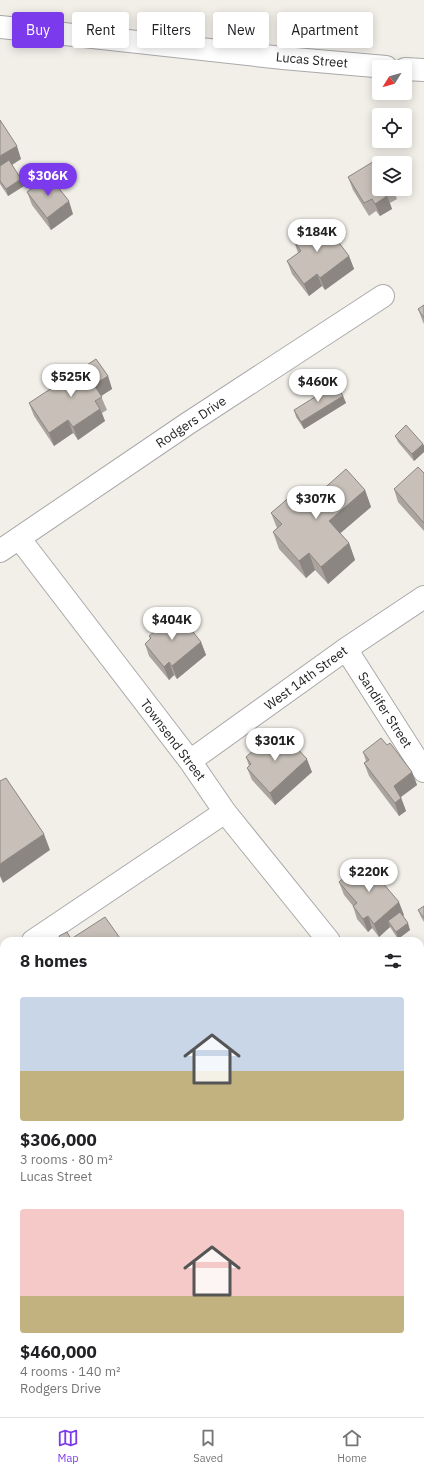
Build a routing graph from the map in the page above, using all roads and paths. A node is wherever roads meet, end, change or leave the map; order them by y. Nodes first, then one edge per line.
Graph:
1 (0, 27) edge
2 (372, 66) edge
3 (412, 69) edge
4 (424, 70) edge
5 (383, 296) dead end
6 (19, 538) junction
7 (0, 551) edge
8 (424, 597) edge
9 (346, 649) junction
10 (190, 761) junction
11 (424, 771) edge
12 (225, 812) junction
13 (39, 937) edge
14 (326, 937) edge

1 - 2 street, Lucas Street
3 - 4 street
5 - 6 street, Rodgers Drive
6 - 7 street, Rodgers Drive
6 - 10 street, Townsend Street
8 - 9 street, West 14th Street
9 - 10 street, West 14th Street
9 - 11 street, Sandifer Street
10 - 12 street, Townsend Street
12 - 13 street
12 - 14 street, Townsend Street

